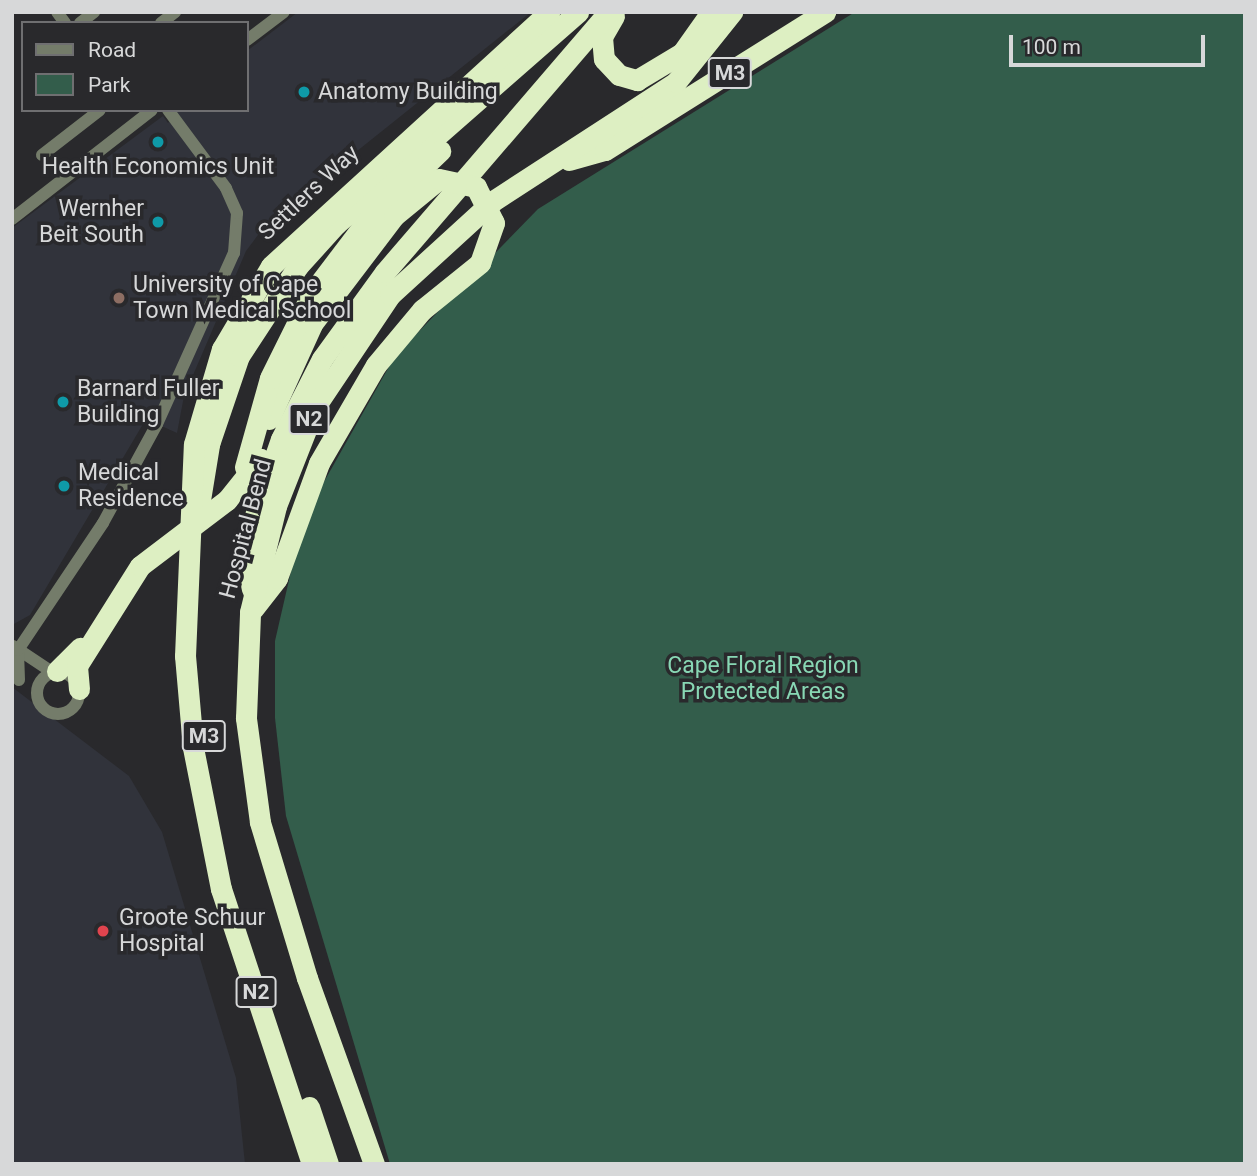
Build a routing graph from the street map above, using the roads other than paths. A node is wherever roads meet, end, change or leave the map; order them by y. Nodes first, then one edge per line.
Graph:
1 (284, 12) edge
2 (549, 12) edge
3 (578, 12) edge
4 (593, 12) edge
5 (609, 12) edge
6 (619, 12) edge
7 (712, 12) edge
8 (732, 12) edge
9 (825, 12) edge
10 (248, 39) edge
11 (97, 112) edge
12 (149, 112) edge
13 (169, 112) edge
14 (511, 125) junction
15 (41, 155) dead end
16 (554, 164) junction
17 (12, 219) edge
18 (211, 433) junction
19 (245, 467) junction
20 (228, 500) junction
21 (191, 510) junction
22 (252, 603) junction
23 (112, 604) junction
24 (15, 648) edge
25 (55, 672) junction
26 (15, 677) edge
27 (79, 689) junction
28 (39, 701) junction
29 (312, 1164) edge
30 (328, 1164) edge
31 (374, 1164) edge

1 - 10 street
2 - 21 highway, Settlers Way / N2
3 - 18 highway, M3
4 - 19 highway
5 - 14 highway
6 - 7 highway
8 - 16 highway, N2
9 - 16 highway, M3
11 - 15 street
12 - 17 street
13 - 24 street
14 - 20 highway
14 - 22 highway
16 - 22 highway, Hospital Bend / N2
18 - 21 highway
18 - 30 highway, Hospital Bend / M3
19 - 20 highway
19 - 22 highway, bridge
20 - 23 highway, bridge
21 - 29 highway, Hospital Bend / N2
22 - 31 highway, Hospital Bend / N2
23 - 25 highway
23 - 27 highway
24 - 25 street
24 - 26 street
25 - 27 street
25 - 28 street
26 - 28 street
27 - 28 street

